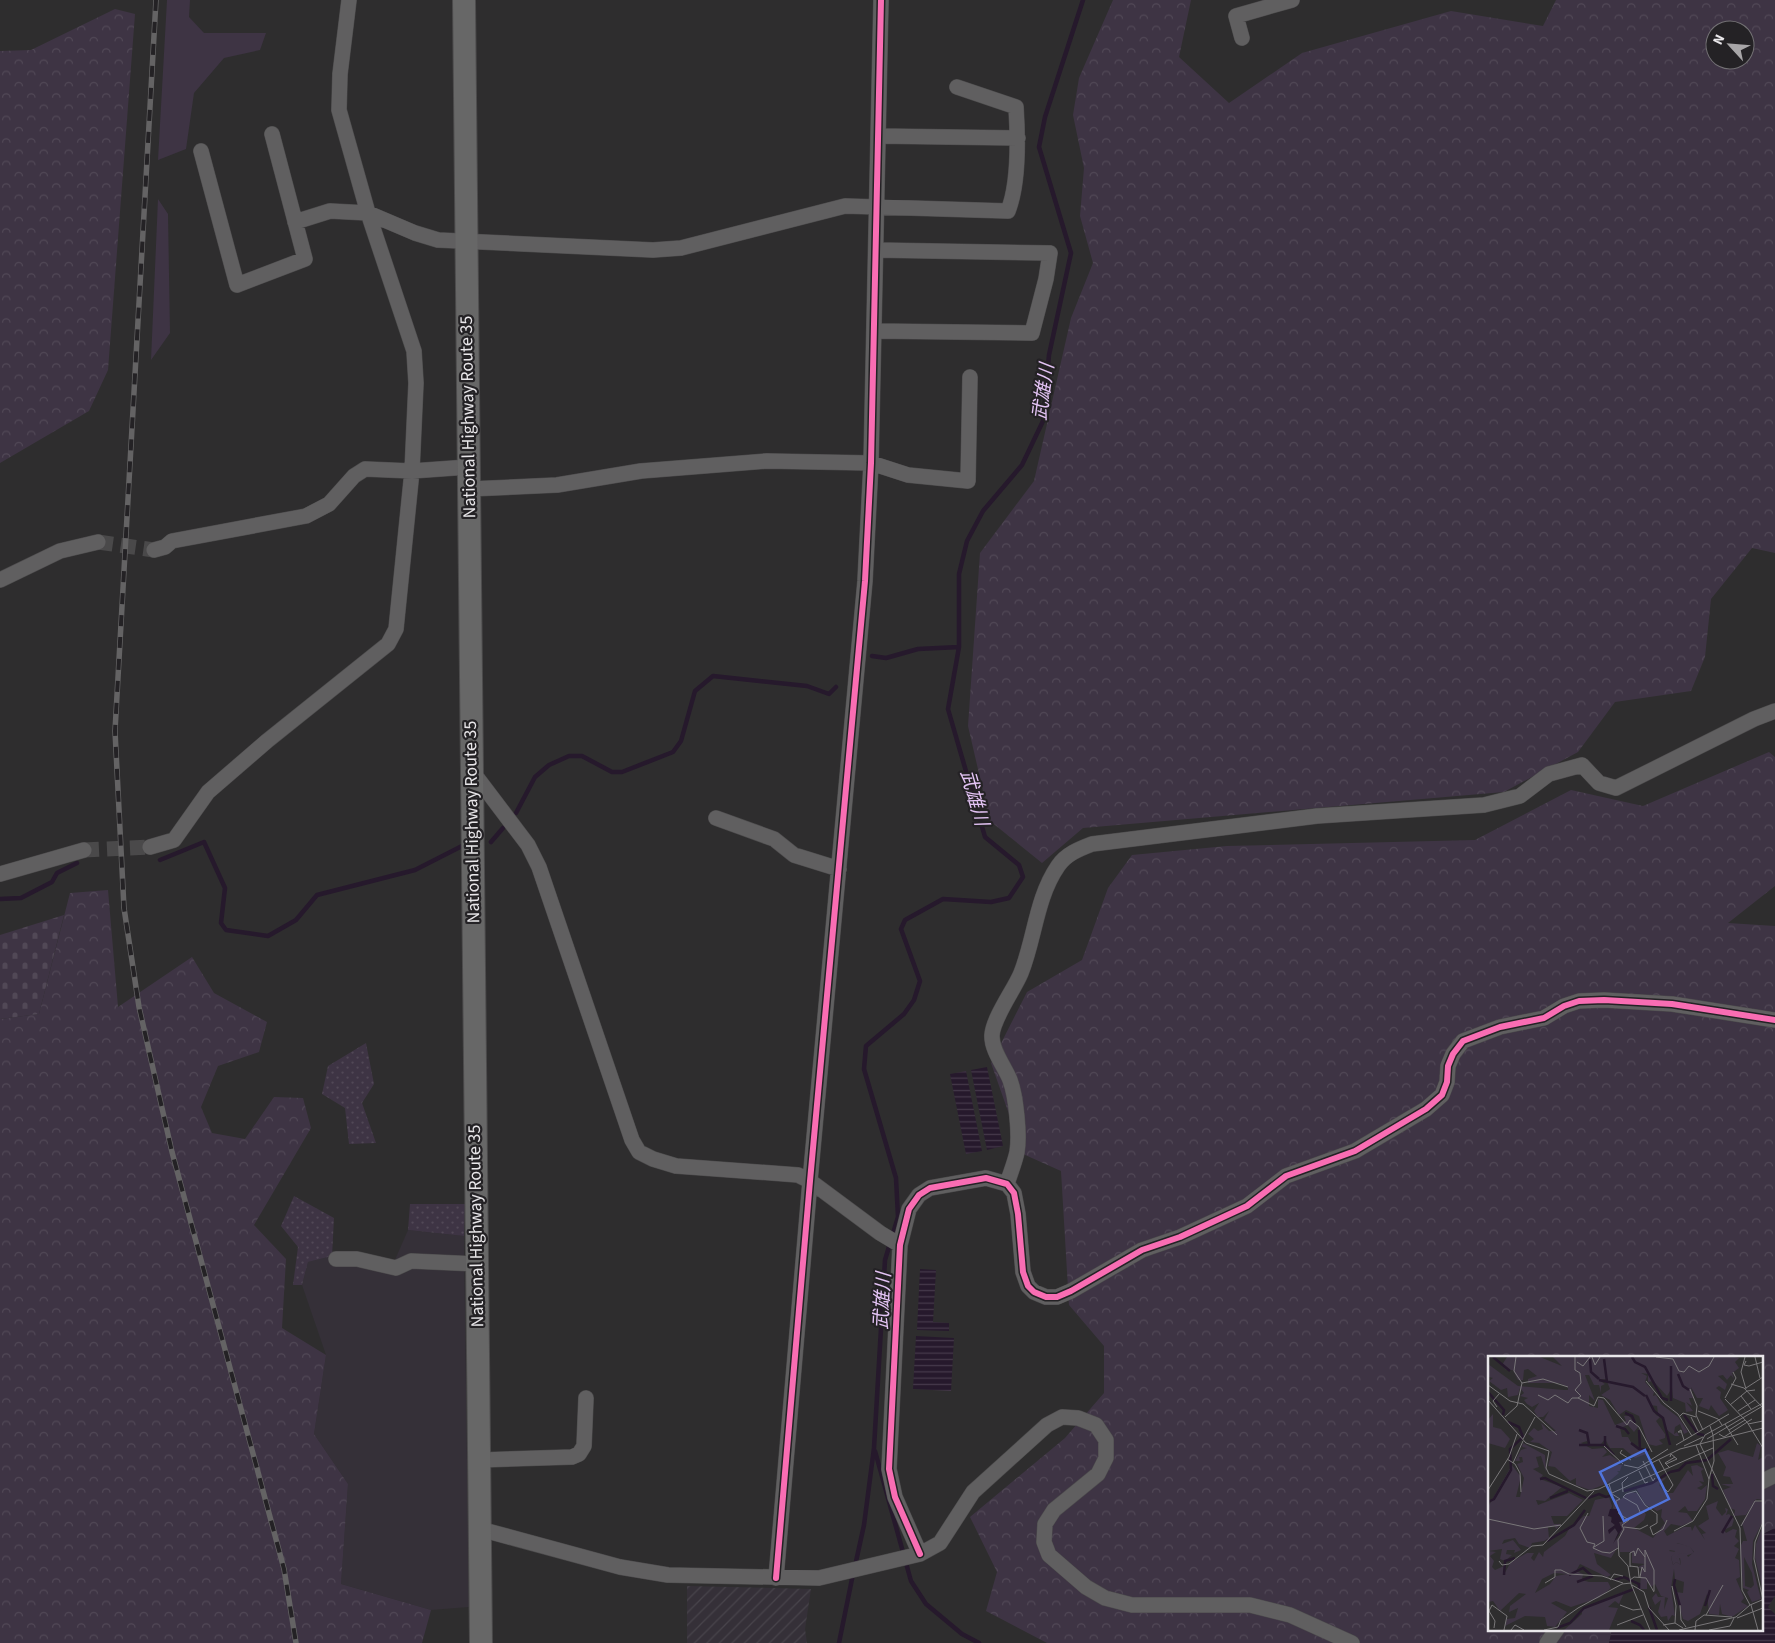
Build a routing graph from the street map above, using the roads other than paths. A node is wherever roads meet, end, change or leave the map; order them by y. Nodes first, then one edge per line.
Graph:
1 (349, 0) edge
2 (464, 0) edge
3 (881, 0) edge
4 (1292, 0) edge
5 (1273, 3) edge
6 (1242, 38) dead end
7 (957, 87) dead end
8 (272, 134) dead end
9 (878, 136) junction
10 (1018, 138) junction
11 (201, 151) dead end
12 (876, 208) junction
13 (368, 213) junction
14 (295, 222) junction
15 (466, 240) junction
16 (876, 250) junction
17 (874, 331) junction
18 (970, 377) dead end
19 (871, 463) junction
20 (412, 471) junction
21 (468, 478) junction
22 (98, 542) tunnel mouth
23 (154, 550) tunnel mouth
24 (0, 580) edge
25 (1775, 711) edge
26 (471, 770) junction
27 (716, 818) dead end
28 (150, 847) tunnel mouth
29 (84, 850) tunnel mouth
30 (839, 869) junction
31 (0, 874) edge
32 (1775, 1020) edge
33 (810, 1181) junction
34 (1007, 1184) junction
35 (900, 1245) junction
36 (336, 1259) dead end
37 (477, 1264) junction
38 (586, 1398) dead end
39 (480, 1460) junction
40 (1775, 1475) edge
41 (1762, 1482) edge
42 (480, 1529) junction
43 (910, 1557) junction
44 (776, 1578) junction
45 (1556, 1630) edge
46 (481, 1643) edge
47 (1352, 1643) edge
48 (1547, 1643) edge

1 - 13 street
2 - 15 highway, National Highway Route 35
3 - 9 street
4 - 5 street
5 - 6 street
7 - 10 street
8 - 14 street
9 - 10 street
9 - 12 street
10 - 12 street
11 - 14 street
12 - 15 street
12 - 16 street
13 - 14 street
13 - 15 street
13 - 20 street
15 - 21 highway, National Highway Route 35
16 - 17 street
16 - 17 street
17 - 19 street
18 - 19 street
19 - 21 street
19 - 30 street
20 - 21 street
20 - 23 street
20 - 28 street
21 - 26 highway, National Highway Route 35
22 - 24 street
25 - 34 street
26 - 33 street
26 - 37 highway, National Highway Route 35
27 - 30 street
29 - 31 street
30 - 33 street
32 - 34 street
33 - 35 street
33 - 44 street
34 - 35 street
35 - 43 street
36 - 37 street
37 - 39 highway, National Highway Route 35
38 - 39 street
39 - 42 highway, National Highway Route 35
40 - 41 street
42 - 44 street
42 - 46 highway, National Highway Route 35
43 - 44 street
43 - 47 street
45 - 48 street

